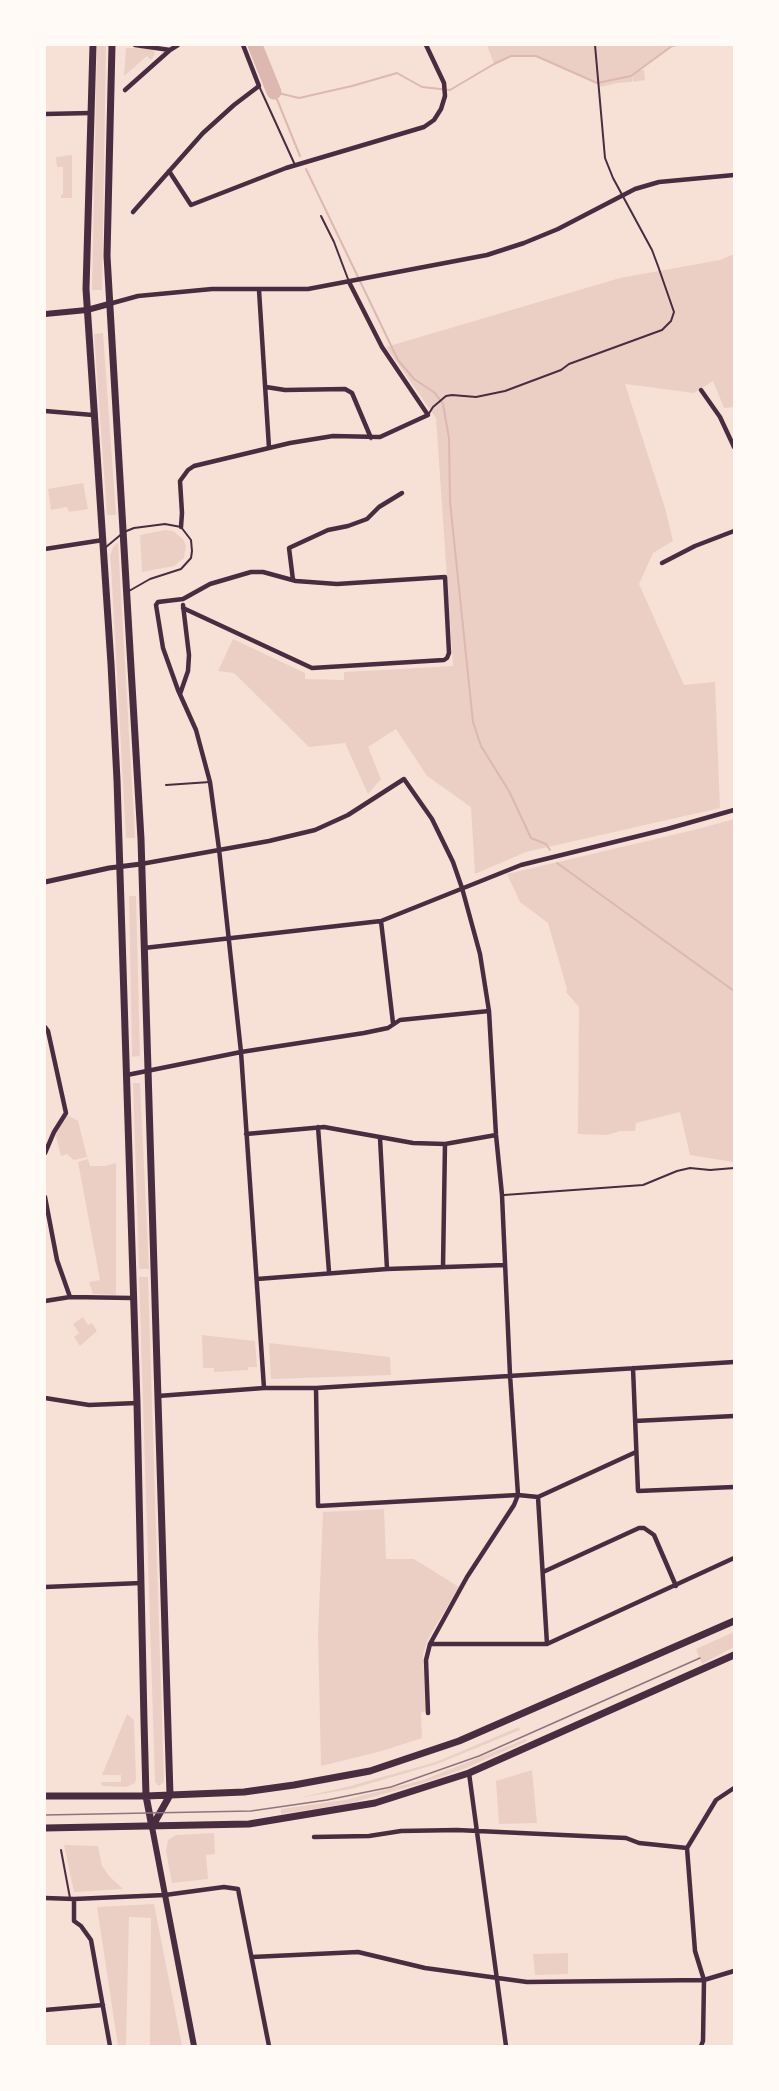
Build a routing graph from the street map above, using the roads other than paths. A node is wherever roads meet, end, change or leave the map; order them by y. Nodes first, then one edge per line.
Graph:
1 (93, 45) edge
2 (112, 45) edge
3 (135, 45) edge
4 (178, 45) edge
5 (243, 45) edge
6 (426, 45) edge
7 (595, 45) edge
8 (170, 50) junction
9 (259, 86) junction
10 (125, 90) dead end
11 (91, 112) junction
12 (45, 114) edge
13 (295, 165) junction
14 (170, 171) junction
15 (734, 175) edge
16 (622, 195) junction
17 (133, 212) dead end
18 (321, 216) dead end
19 (349, 282) junction
20 (259, 290) junction
21 (109, 304) junction
22 (87, 310) junction
23 (45, 314) edge
24 (266, 387) junction
25 (701, 390) dead end
26 (45, 411) edge
27 (93, 415) junction
28 (428, 415) junction
29 (371, 438) junction
30 (734, 447) edge
31 (269, 448) junction
32 (402, 493) dead end
33 (181, 527) junction
34 (734, 531) edge
35 (124, 532) junction
36 (102, 540) junction
37 (45, 549) edge
38 (104, 552) junction
39 (662, 563) dead end
40 (293, 580) junction
41 (128, 591) junction
42 (183, 599) junction
43 (183, 608) junction
44 (180, 694) junction
45 (210, 782) junction
46 (166, 785) dead end
47 (734, 810) edge
48 (219, 849) junction
49 (141, 864) junction
50 (120, 867) junction
51 (45, 882) edge
52 (462, 888) junction
53 (381, 921) junction
54 (230, 938) junction
55 (144, 948) junction
56 (489, 1011) junction
57 (393, 1023) junction
58 (45, 1027) edge
59 (241, 1052) junction
60 (148, 1071) junction
61 (127, 1076) junction
62 (318, 1127) junction
63 (246, 1134) junction
64 (496, 1135) junction
65 (381, 1138) junction
66 (445, 1144) junction
67 (45, 1153) edge
68 (734, 1168) edge
69 (502, 1195) junction
70 (45, 1197) edge
71 (505, 1265) junction
72 (443, 1267) junction
73 (387, 1269) junction
74 (329, 1272) junction
75 (257, 1279) junction
76 (70, 1297) junction
77 (132, 1298) junction
78 (45, 1301) edge
79 (734, 1362) edge
80 (633, 1368) junction
81 (510, 1375) junction
82 (264, 1388) junction
83 (316, 1388) junction
84 (158, 1396) junction
85 (45, 1398) edge
86 (137, 1403) junction
87 (734, 1416) edge
88 (635, 1421) junction
89 (636, 1452) junction
90 (734, 1487) edge
91 (518, 1495) junction
92 (538, 1497) junction
93 (734, 1557) edge
94 (543, 1572) junction
95 (141, 1583) junction
96 (676, 1586) junction
97 (45, 1587) edge
98 (734, 1621) edge
99 (430, 1644) junction
100 (547, 1644) junction
101 (734, 1655) edge
102 (428, 1713) dead end
103 (469, 1773) junction
104 (734, 1788) edge
105 (170, 1795) junction
106 (45, 1796) edge
107 (146, 1796) junction
108 (152, 1827) junction
109 (45, 1828) edge
110 (477, 1831) junction
111 (314, 1837) dead end
112 (687, 1848) junction
113 (61, 1850) dead end
114 (165, 1895) junction
115 (45, 1898) edge
116 (72, 1898) junction
117 (252, 1957) junction
118 (734, 1971) edge
119 (496, 1979) junction
120 (704, 1980) junction
121 (103, 2005) junction
122 (45, 2010) edge
123 (110, 2046) edge
124 (194, 2046) edge
125 (269, 2046) edge
126 (506, 2046) edge
127 (701, 2046) edge

1 - 11 main road
2 - 21 main road
3 - 8 street
4 - 8 street
5 - 9 street
6 - 13 street
7 - 16 lane
8 - 10 street
9 - 13 lane
9 - 14 street
11 - 12 street
11 - 22 main road
13 - 14 street
14 - 17 street
15 - 16 street
16 - 19 street
16 - 28 lane
18 - 19 lane
19 - 20 street
19 - 28 street
20 - 21 street
20 - 24 street
21 - 22 main road
21 - 35 main road
22 - 23 main road
22 - 27 main road
24 - 29 street
24 - 31 street
25 - 30 street
26 - 27 street
27 - 36 main road
28 - 29 street
29 - 31 street
31 - 33 street
32 - 40 street
33 - 35 lane
33 - 41 lane
34 - 39 street
35 - 38 lane
35 - 41 main road
36 - 37 street
36 - 38 main road
38 - 50 main road
40 - 42 street
40 - 43 street
41 - 49 main road
42 - 43 street
42 - 44 street
43 - 44 street
44 - 45 street
45 - 46 lane
45 - 48 street
47 - 52 street
48 - 49 street
48 - 52 street
48 - 54 street
49 - 50 street
49 - 55 main road
50 - 51 street
50 - 61 main road
52 - 53 street
52 - 56 street
53 - 54 street
53 - 57 street
54 - 55 street
54 - 59 street
55 - 60 main road
56 - 57 street
56 - 64 street
57 - 59 street
58 - 67 street
59 - 60 street
59 - 63 street
60 - 61 street
60 - 84 main road
61 - 77 main road
62 - 63 street
62 - 65 street
62 - 74 street
63 - 75 street
64 - 66 street
64 - 69 street
65 - 66 street
65 - 73 street
66 - 72 street
68 - 69 lane
69 - 71 street
70 - 76 street
71 - 72 street
71 - 81 street
72 - 73 street
73 - 74 street
74 - 75 street
75 - 82 street
76 - 77 street
76 - 78 street
77 - 86 main road
79 - 80 street
80 - 81 street
80 - 88 street
81 - 83 street
81 - 91 street
82 - 83 street
82 - 84 street
83 - 91 street
84 - 105 main road
85 - 86 street
86 - 95 main road
87 - 88 street
88 - 89 street
89 - 90 street
89 - 92 street
91 - 92 street
91 - 99 street
92 - 94 street
93 - 96 street
94 - 96 street
94 - 100 street
95 - 97 street
95 - 107 main road
96 - 100 street
98 - 105 main road
99 - 100 street
99 - 102 street
101 - 103 main road
103 - 108 main road
103 - 110 street
104 - 112 street
105 - 107 main road
105 - 108 main road
106 - 107 main road
107 - 108 main road
108 - 109 main road
108 - 114 main road
110 - 111 street
110 - 112 street
110 - 119 street
112 - 120 street
113 - 116 lane
114 - 116 street
114 - 117 street
114 - 124 main road
115 - 116 street
116 - 121 street
117 - 119 street
117 - 125 street
118 - 120 street
119 - 120 street
119 - 126 street
120 - 127 street
121 - 122 street
121 - 123 street

